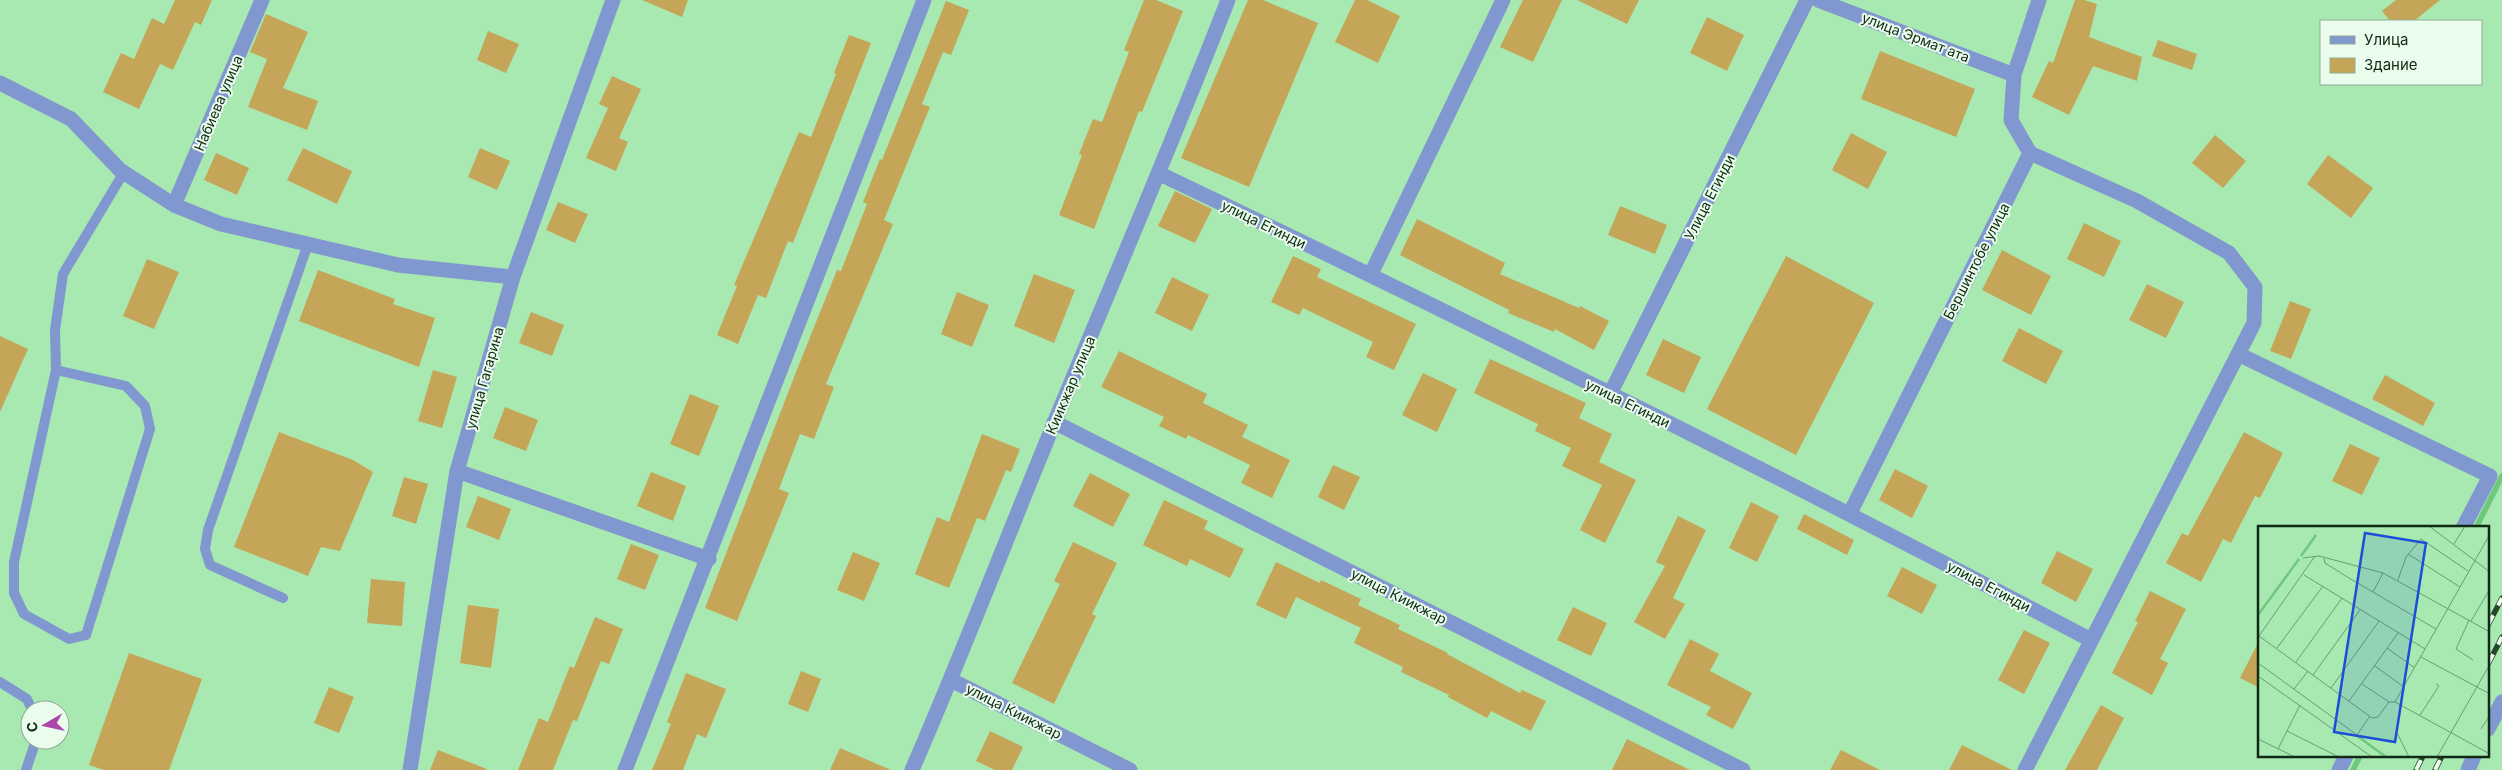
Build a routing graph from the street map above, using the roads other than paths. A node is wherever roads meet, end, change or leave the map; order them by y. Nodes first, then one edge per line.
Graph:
1 (262, 0) edge
2 (613, 0) edge
3 (924, 0) edge
4 (1228, 0) edge
5 (1504, 0) edge
6 (1808, 0) edge
7 (1818, 0) edge
8 (2039, 0) edge
9 (2014, 75) junction
10 (0, 84) edge
11 (2030, 153) junction
12 (124, 172) junction
13 (1160, 174) junction
14 (174, 205) junction
15 (308, 244) junction
16 (1371, 274) junction
17 (513, 277) junction
18 (2238, 354) junction
19 (56, 370) junction
20 (1610, 394) junction
21 (1054, 422) junction
22 (457, 471) junction
23 (1850, 513) junction
24 (2464, 526) edge
25 (709, 559) junction
26 (283, 598) dead end
27 (2091, 640) junction
28 (951, 680) junction
29 (0, 682) edge
30 (28, 700) edge
31 (2502, 702) edge
32 (2490, 725) edge
33 (33, 750) edge
34 (2345, 758) edge
35 (2473, 758) edge
36 (26, 770) edge
37 (410, 770) edge
38 (625, 770) edge
39 (912, 770) edge
40 (1130, 770) edge
41 (1743, 770) edge
42 (2025, 770) edge
43 (2339, 770) edge
44 (2468, 770) edge

1 - 14 street, Набиева улица
2 - 17 street, улица Гагарина
3 - 25 street
4 - 13 street, Киикжар улица
5 - 16 street
6 - 20 street, Улица Егинди
7 - 9 street, улица Эрмат ата
8 - 9 street
9 - 11 street
10 - 12 street
11 - 18 street
11 - 23 street, Бершинтобе улица
12 - 14 street
12 - 19 lane
13 - 16 street, улица Егинди
13 - 21 street, Киикжар улица
14 - 15 street
15 - 17 street
15 - 26 lane
16 - 20 street, улица Егинди
17 - 22 street, улица Гагарина
18 - 24 street
18 - 27 street
19 - 19 lane
20 - 23 street, улица Егинди
21 - 28 street, Киикжар улица
21 - 41 street, улица Киикжар
22 - 25 street
22 - 37 street, улица Гагарина
23 - 27 street, улица Егинди
25 - 38 street
27 - 42 street
28 - 39 street, Киикжар улица
28 - 40 street, улица Киикжар
29 - 30 lane
31 - 32 street
33 - 36 lane
34 - 43 street
35 - 44 street

